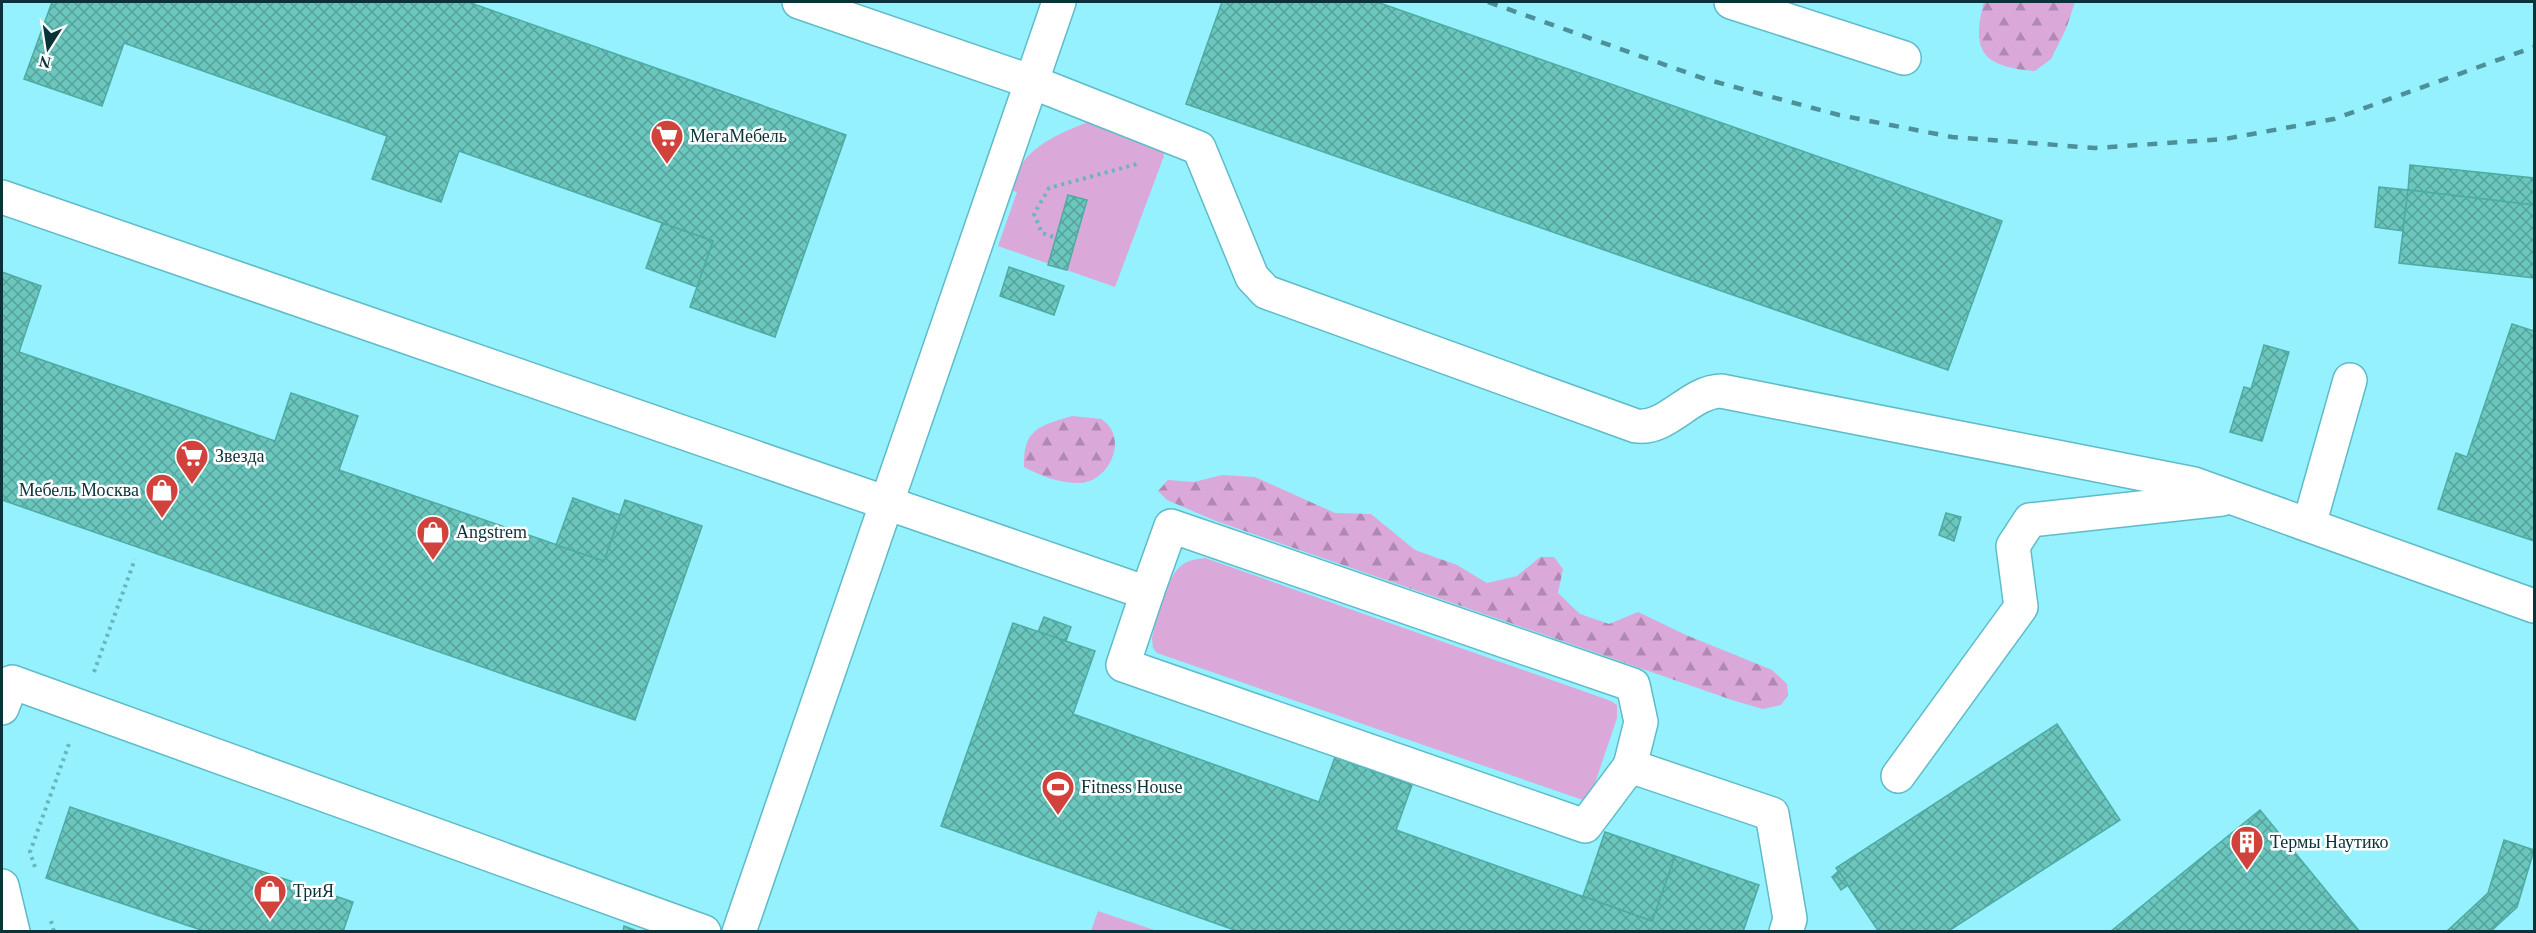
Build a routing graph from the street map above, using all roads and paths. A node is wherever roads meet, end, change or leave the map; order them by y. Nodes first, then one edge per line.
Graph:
1 (799, 2) edge
2 (1059, 2) edge
3 (1731, 2) edge
4 (1904, 58) dead end
5 (1032, 82) junction
6 (1141, 163) dead end
7 (2, 197) edge
8 (1053, 237) dead end
9 (2350, 380) dead end
10 (2236, 498) junction
11 (887, 503) junction
12 (2309, 525) junction
13 (1147, 594) junction
14 (2535, 606) edge
15 (5, 690) edge
16 (1630, 766) junction
17 (1898, 776) dead end
18 (2, 886) edge
19 (13, 932) edge
20 (704, 932) edge
21 (739, 932) edge
22 (1786, 932) edge

1 - 5 street
2 - 5 street
3 - 4 street
5 - 10 street
5 - 11 street
6 - 8 path
7 - 11 street
9 - 12 street
10 - 12 street
10 - 17 street
11 - 13 street
11 - 21 street
12 - 14 street
13 - 16 street
13 - 16 street
15 - 20 street
16 - 22 street
18 - 19 street

